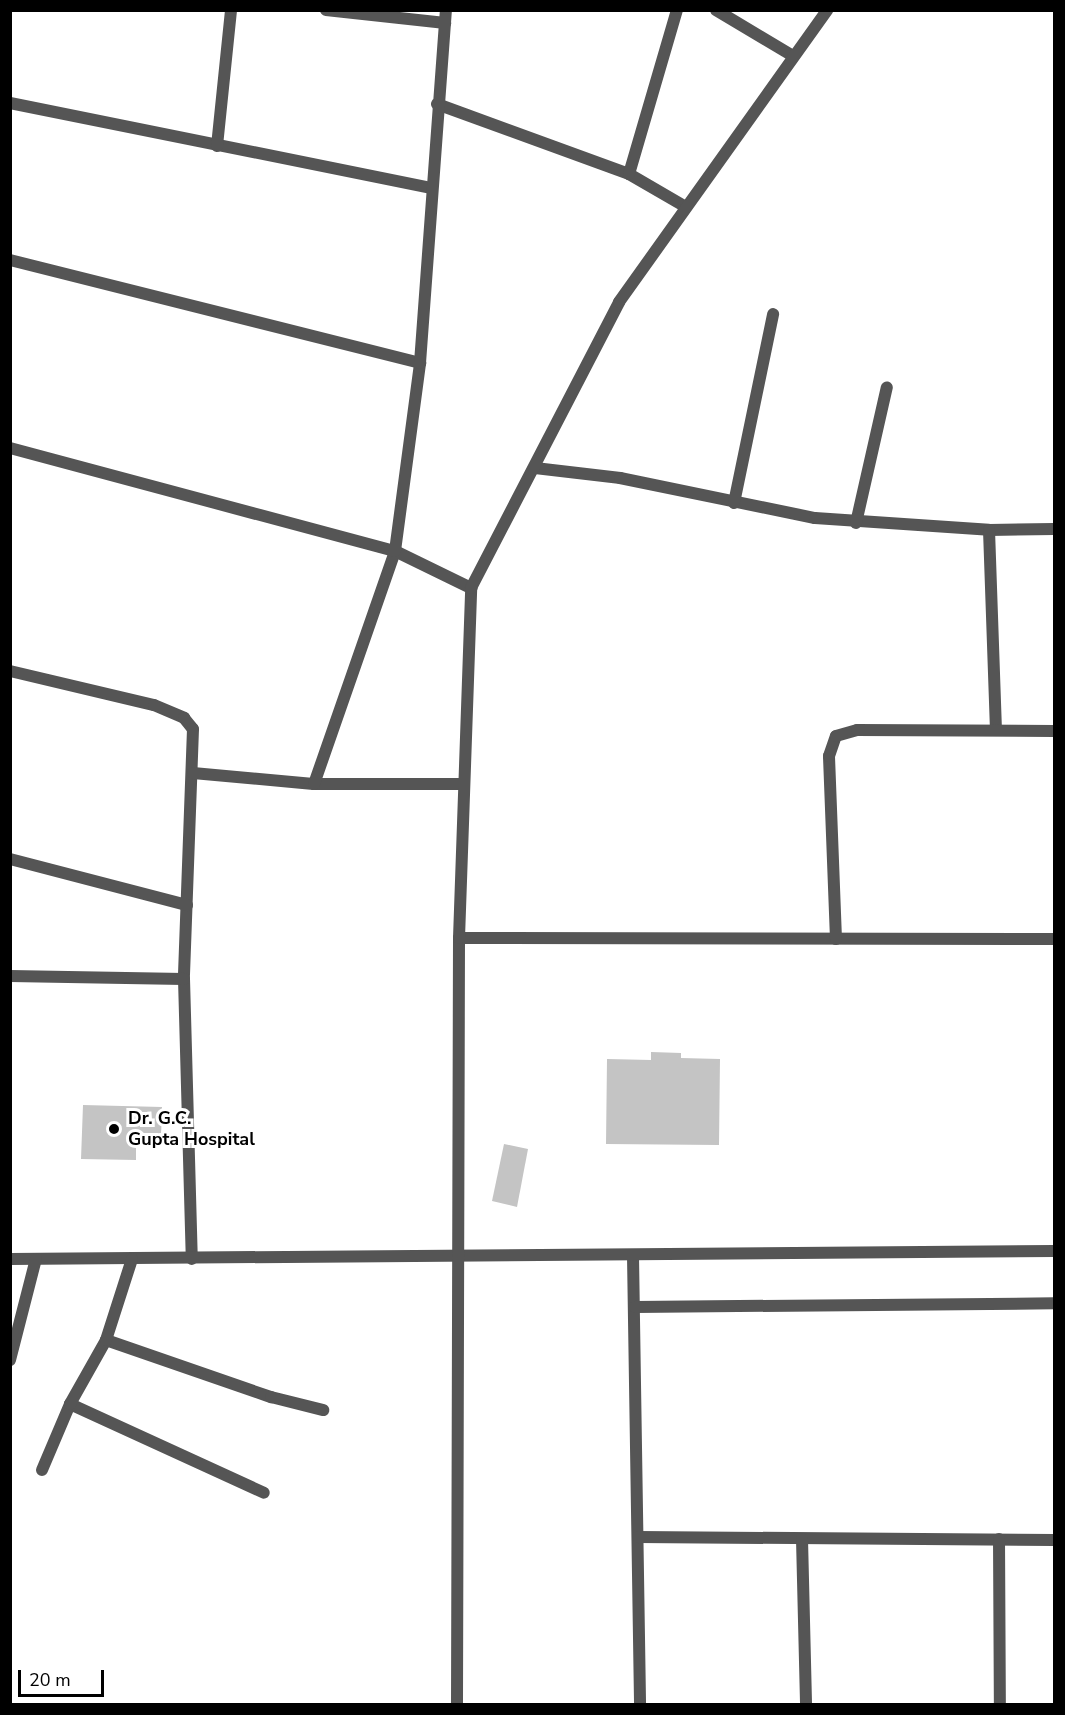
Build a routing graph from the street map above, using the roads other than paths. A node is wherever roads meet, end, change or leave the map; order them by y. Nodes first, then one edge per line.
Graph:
1 (231, 10) edge
2 (326, 10) edge
3 (677, 10) edge
4 (716, 10) edge
5 (827, 10) edge
6 (445, 17) edge
7 (793, 56) junction
8 (10, 104) edge
9 (437, 104) junction
10 (218, 146) junction
11 (629, 174) junction
12 (430, 188) junction
13 (686, 207) junction
14 (10, 260) edge
15 (773, 314) dead end
16 (420, 363) junction
17 (887, 387) dead end
18 (10, 448) edge
19 (535, 468) junction
20 (734, 503) junction
21 (856, 523) junction
22 (1054, 529) edge
23 (989, 530) junction
24 (395, 551) junction
25 (471, 588) junction
26 (10, 671) edge
27 (996, 730) junction
28 (1054, 731) edge
29 (193, 773) junction
30 (314, 784) junction
31 (464, 784) junction
32 (10, 859) edge
33 (187, 905) junction
34 (459, 938) junction
35 (836, 939) junction
36 (1054, 939) edge
37 (10, 976) edge
38 (184, 979) junction
39 (1054, 1251) edge
40 (633, 1256) junction
41 (455, 1257) junction
42 (10, 1259) edge
43 (36, 1259) junction
44 (132, 1259) junction
45 (192, 1259) junction
46 (1054, 1303) edge
47 (635, 1307) junction
48 (106, 1340) junction
49 (10, 1360) edge
50 (70, 1404) junction
51 (324, 1410) dead end
52 (42, 1470) dead end
53 (264, 1493) dead end
54 (638, 1537) junction
55 (802, 1539) junction
56 (999, 1539) junction
57 (1054, 1540) edge
58 (457, 1704) edge
59 (640, 1704) edge
60 (806, 1704) edge
61 (1000, 1704) edge

1 - 10 street
2 - 6 street
3 - 11 street
4 - 7 street
5 - 7 street
6 - 9 street
7 - 13 street
8 - 10 street
9 - 11 street
9 - 12 street
10 - 12 street
11 - 13 street
12 - 16 street
13 - 19 street
14 - 16 street
15 - 20 street
16 - 24 street
17 - 21 street
18 - 24 street
19 - 20 street
19 - 25 street
20 - 21 street
21 - 23 street
22 - 23 street
23 - 27 street
24 - 25 street
24 - 30 street
25 - 31 street
26 - 29 street
27 - 28 street
27 - 35 street
29 - 30 street
29 - 33 street
30 - 31 street
31 - 34 street
32 - 33 street
33 - 38 street
34 - 35 street
34 - 41 street
35 - 36 street
37 - 38 street
38 - 45 street
39 - 40 street
40 - 41 street
40 - 47 street
41 - 45 street
41 - 58 street
42 - 43 street
43 - 44 street
43 - 49 street
44 - 45 street
44 - 48 street
46 - 47 street
47 - 54 street
48 - 50 street
48 - 51 street
50 - 52 street
50 - 53 street
54 - 55 street
54 - 59 street
55 - 56 street
55 - 60 street
56 - 57 street
56 - 61 street

